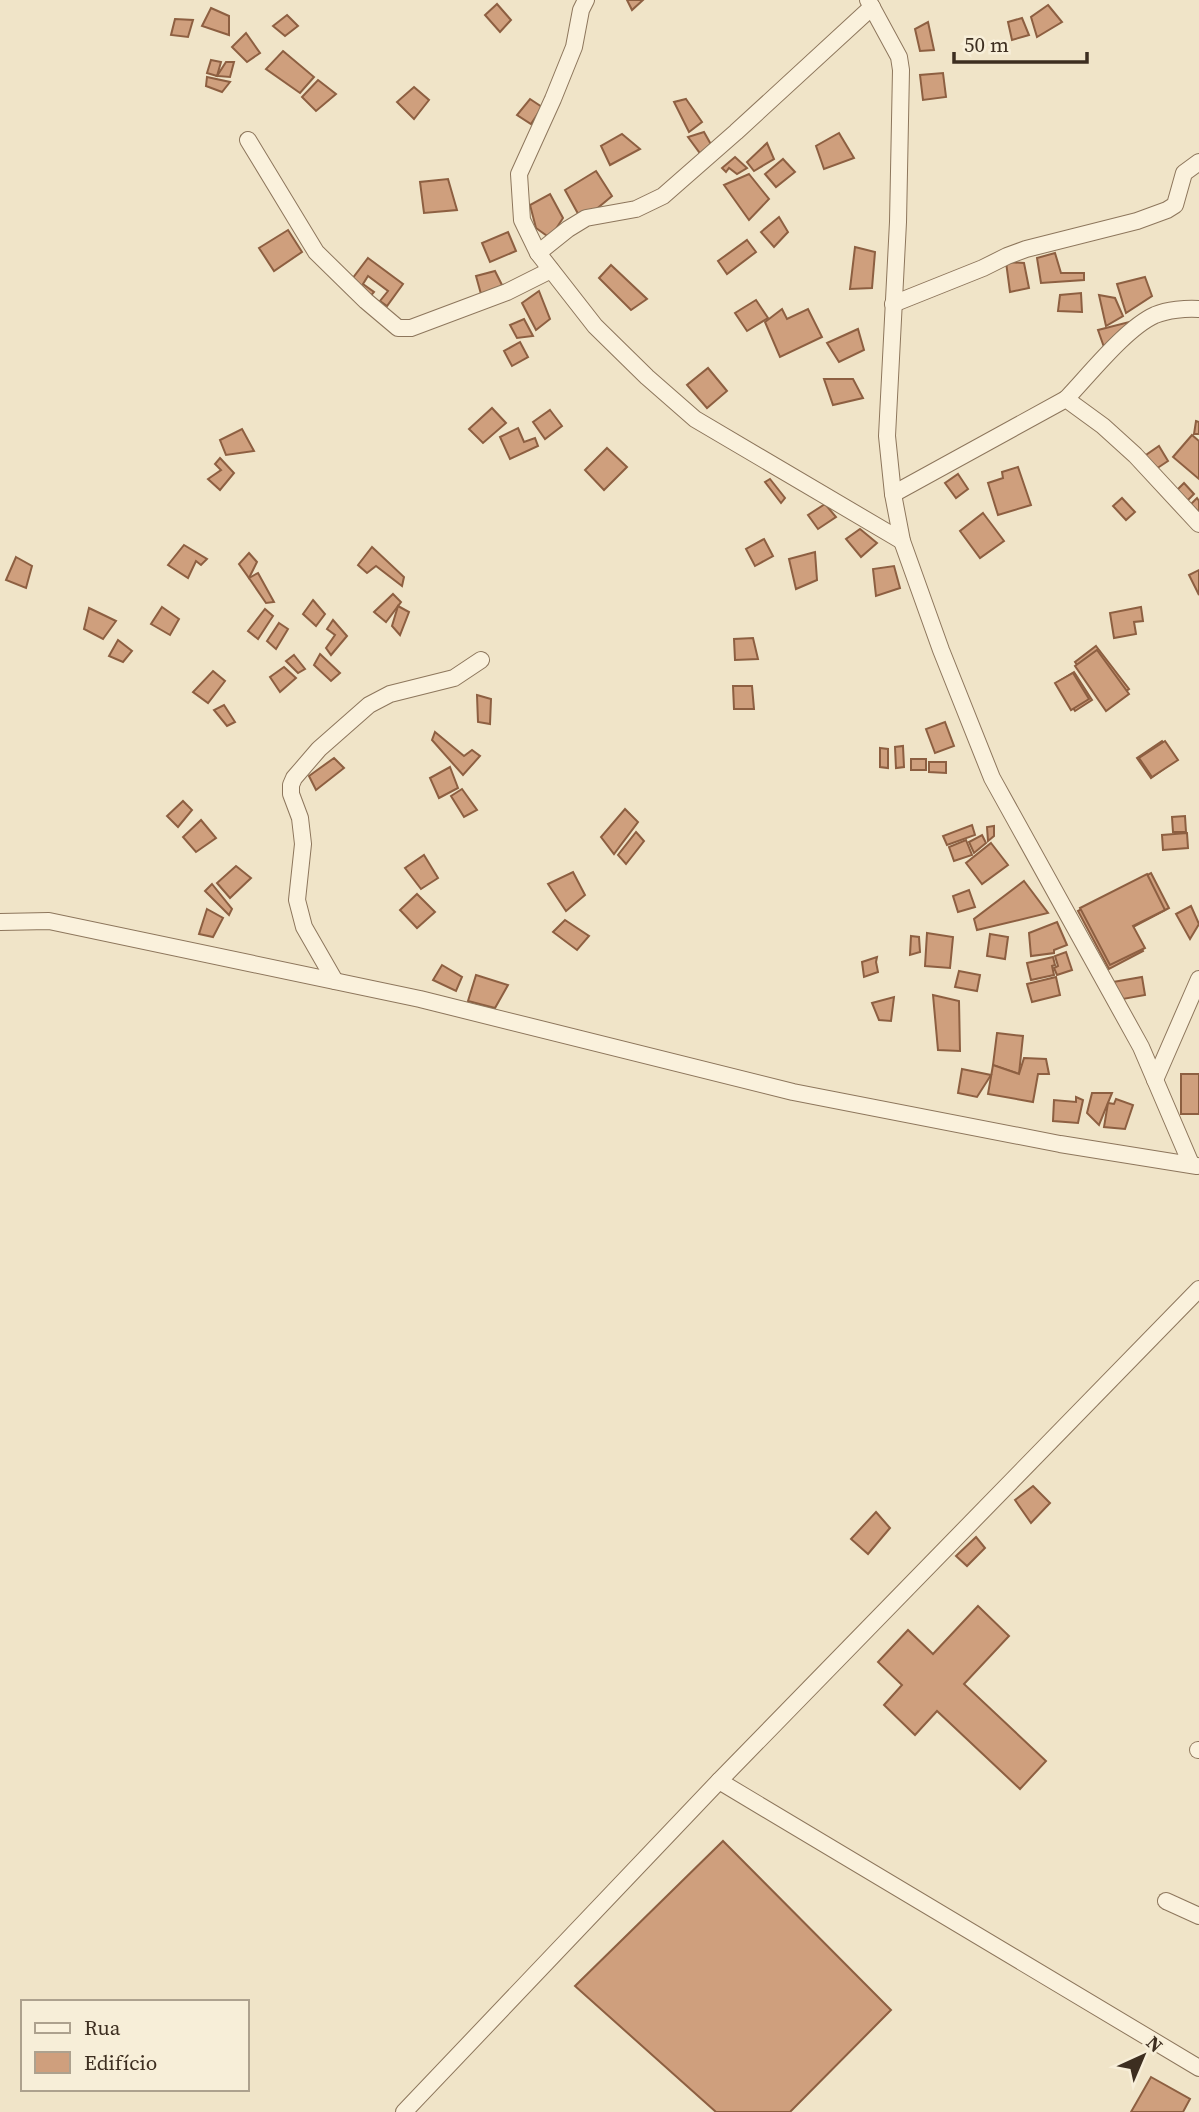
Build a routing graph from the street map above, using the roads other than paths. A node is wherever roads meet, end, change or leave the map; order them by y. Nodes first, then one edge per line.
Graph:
1 (579, 3) edge
2 (870, 4) edge
3 (248, 140) dead end
4 (1199, 162) edge
5 (538, 253) junction
6 (551, 270) junction
7 (893, 304) junction
8 (1199, 309) edge
9 (1066, 399) junction
10 (893, 494) junction
11 (1199, 524) edge
12 (902, 541) junction
13 (481, 660) dead end
14 (0, 922) edge
15 (1199, 979) edge
16 (335, 981) junction
17 (1155, 1080) junction
18 (1195, 1166) edge
19 (1199, 1289) edge
20 (719, 1780) junction
21 (1166, 1901) dead end
22 (1199, 1916) edge
23 (1199, 2068) edge
24 (404, 2112) edge

1 - 5 street
2 - 5 street
2 - 7 street
3 - 6 street
4 - 7 street
5 - 6 street
6 - 12 street
7 - 10 street
8 - 9 street
9 - 10 street
9 - 11 street
10 - 12 street
12 - 17 street
13 - 16 street
14 - 16 street
15 - 17 street
16 - 18 street
17 - 18 street
19 - 20 street
20 - 23 street
20 - 24 street
21 - 22 street

